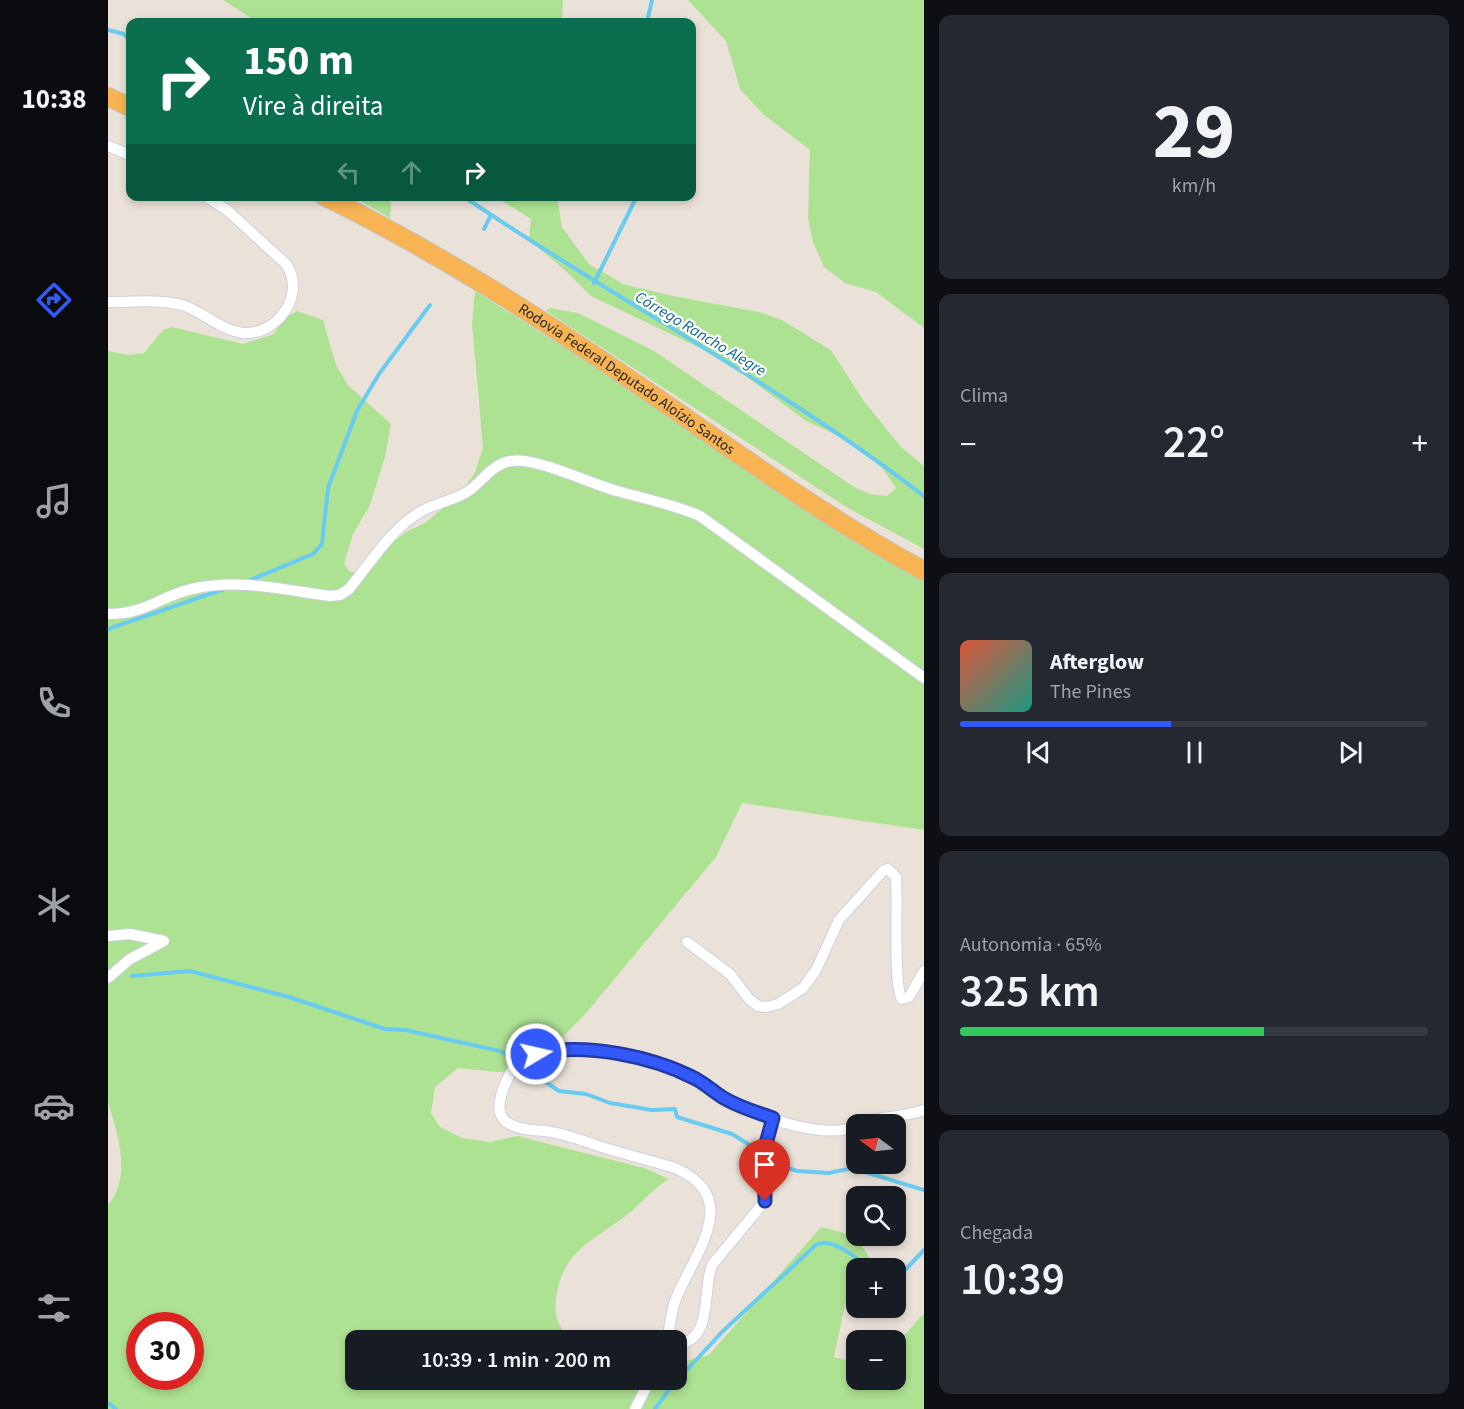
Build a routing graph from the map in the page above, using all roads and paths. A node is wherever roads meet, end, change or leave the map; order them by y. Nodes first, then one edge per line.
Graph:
1 (108, 97) edge
2 (126, 105) edge
3 (108, 146) edge
4 (126, 153) edge
5 (213, 201) edge
6 (333, 201) edge
7 (108, 302) edge
8 (924, 571) edge
9 (108, 614) edge
10 (924, 678) edge
11 (108, 936) edge
12 (687, 942) dead end
13 (924, 971) edge
14 (108, 978) edge
15 (924, 1110) edge
16 (906, 1115) edge
17 (773, 1118) junction
18 (846, 1130) edge
19 (669, 1330) edge
20 (687, 1343) edge
21 (645, 1390) edge
22 (635, 1409) edge

1 - 2 highway
3 - 4 street
5 - 7 street
6 - 8 highway, Rodovia Federal Deputado Aloízio Santos
9 - 10 street
11 - 14 street
12 - 13 street
15 - 16 street
17 - 18 street
17 - 19 street
17 - 20 street
21 - 22 street

